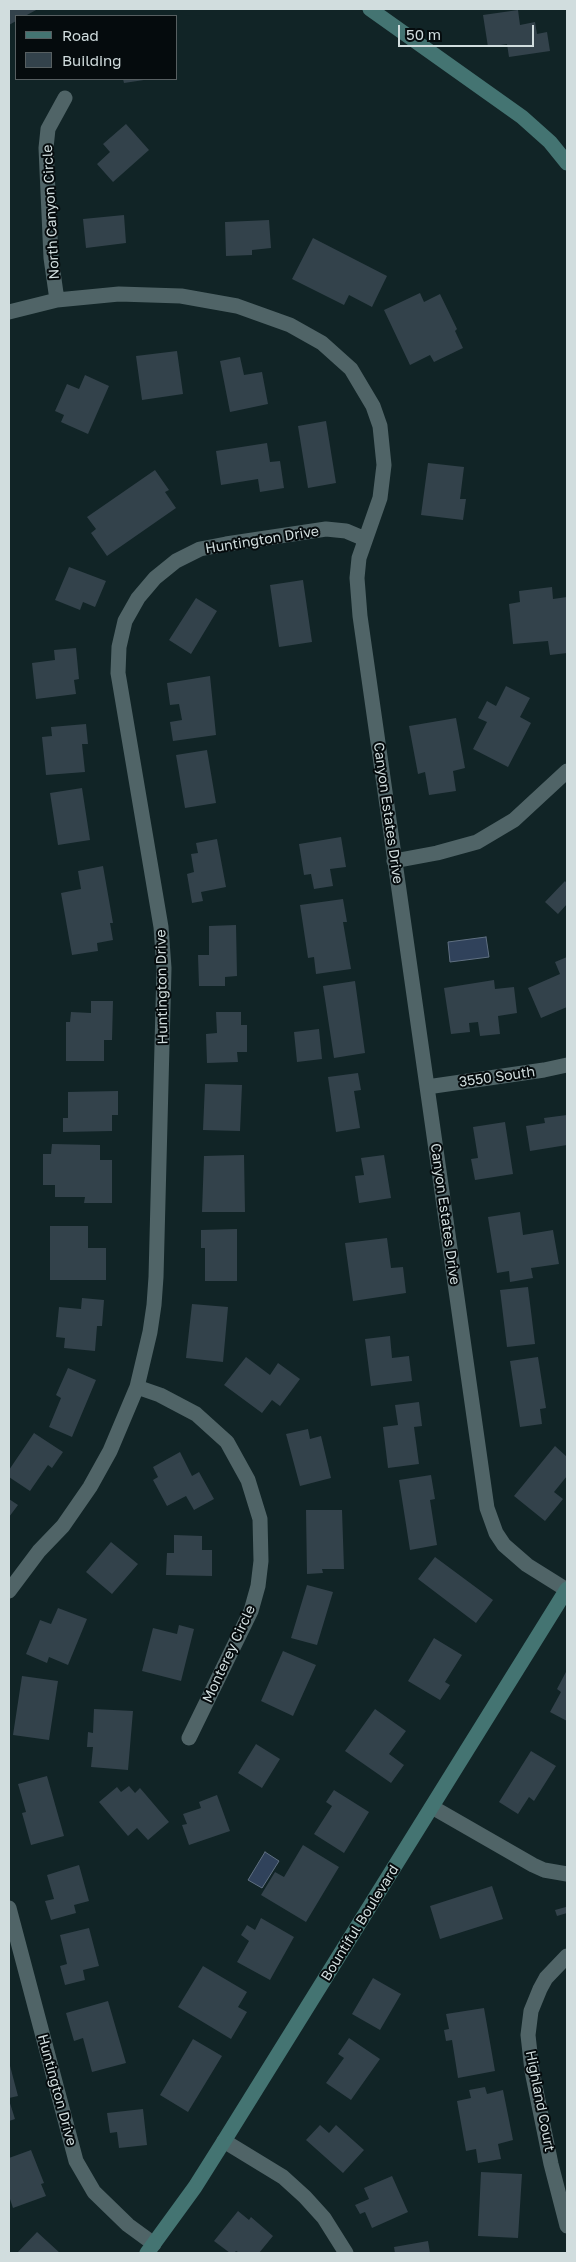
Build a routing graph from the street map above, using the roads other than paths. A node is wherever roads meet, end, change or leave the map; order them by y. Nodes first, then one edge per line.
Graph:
1 (370, 9) edge
2 (65, 98) dead end
3 (567, 163) edge
4 (57, 300) junction
5 (9, 312) edge
6 (365, 539) junction
7 (567, 771) edge
8 (394, 861) junction
9 (567, 1065) edge
10 (427, 1087) junction
11 (137, 1387) junction
12 (567, 1590) edge
13 (9, 1591) edge
14 (189, 1738) dead end
15 (432, 1807) junction
16 (567, 1874) edge
17 (9, 1908) edge
18 (567, 1956) edge
19 (224, 2141) junction
20 (567, 2226) edge
21 (150, 2249) edge
22 (346, 2253) edge

1 - 3 main road
2 - 4 street, North Canyon Circle
4 - 5 street, Canyon Estates Drive
4 - 6 street, Canyon Estates Drive
6 - 8 street, Canyon Estates Drive
6 - 11 street, Huntington Drive
7 - 8 street
8 - 10 street, Canyon Estates Drive
9 - 10 street, 3550 South
10 - 12 street, Canyon Estates Drive
11 - 13 street, Huntington Drive
11 - 14 street, Monterey Circle
12 - 15 main road, Bountiful Boulevard
15 - 16 street
15 - 19 main road, Bountiful Boulevard
17 - 21 street, Huntington Drive
18 - 20 street, Highland Court
19 - 21 main road, Bountiful Boulevard
19 - 22 street

